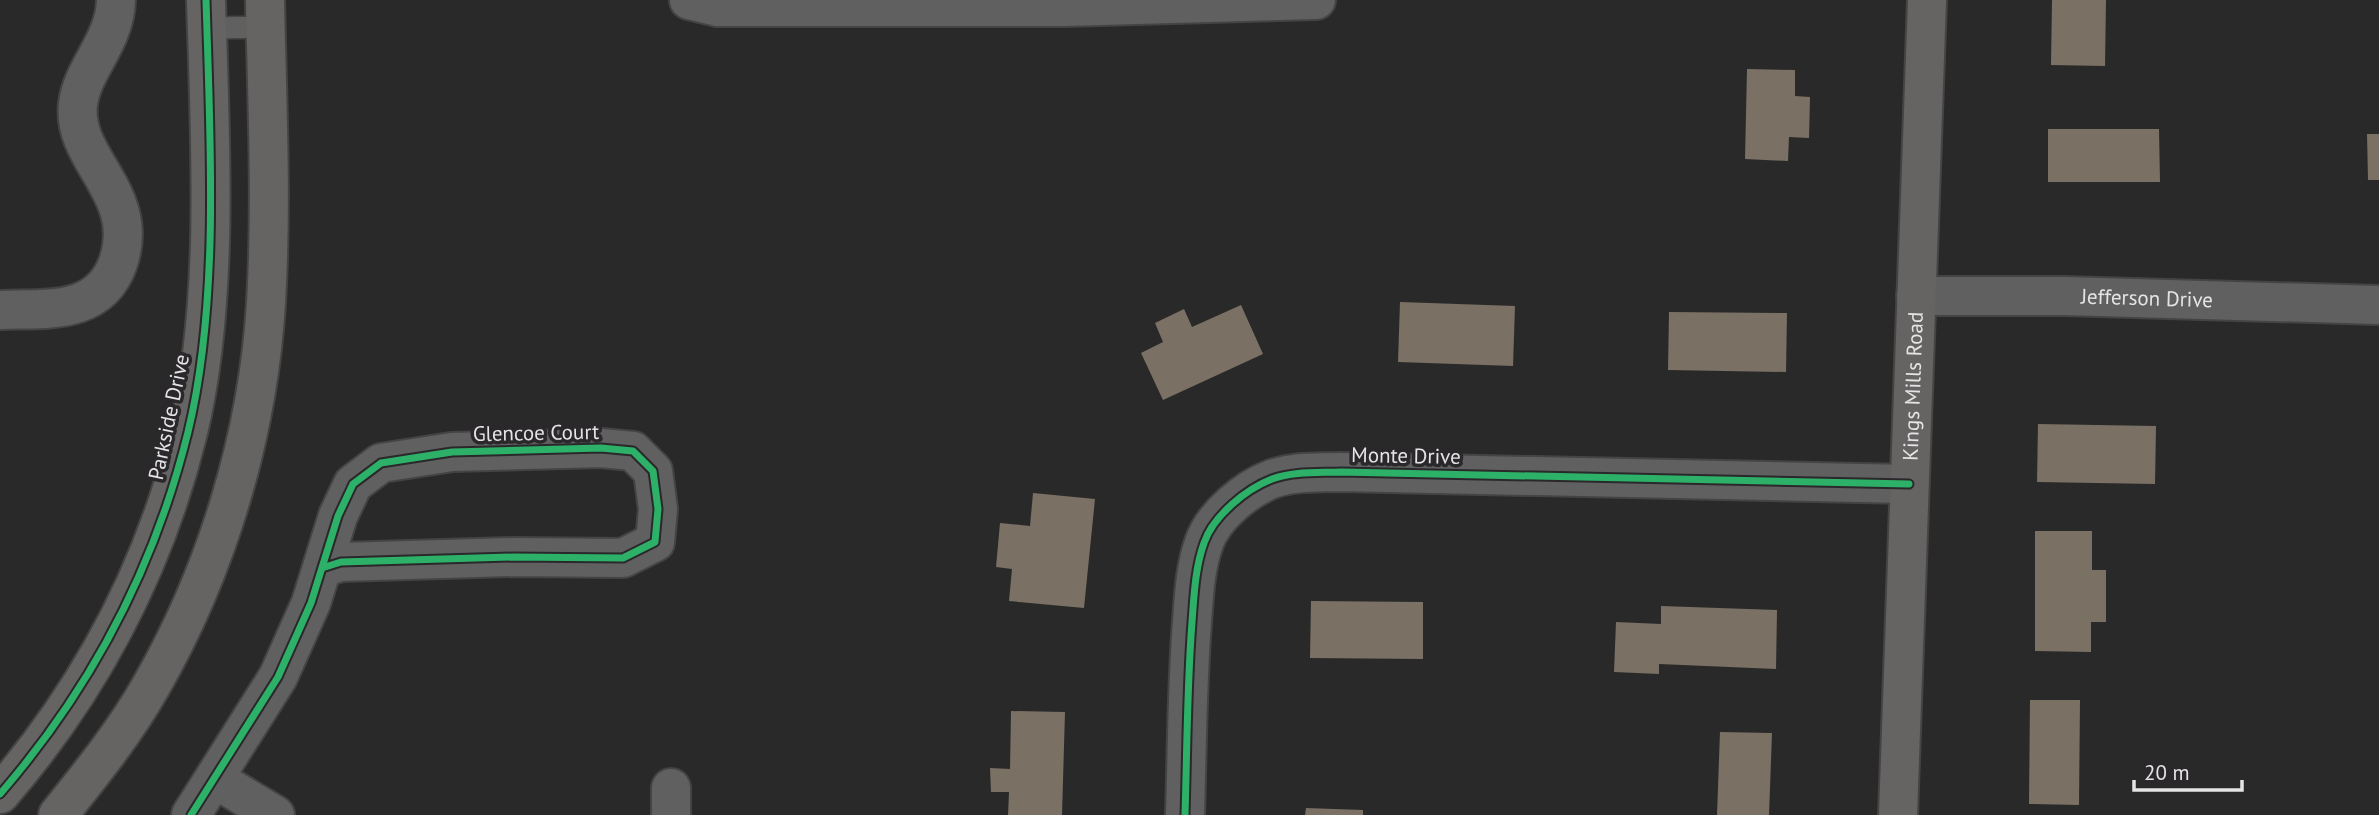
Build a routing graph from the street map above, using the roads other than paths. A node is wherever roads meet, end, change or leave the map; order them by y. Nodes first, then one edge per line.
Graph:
1 (116, 0) edge
2 (689, 0) edge
3 (1316, 0) edge
4 (1927, 0) edge
5 (265, 13) edge
6 (206, 14) edge
7 (1916, 296) junction
8 (2379, 305) edge
9 (0, 310) edge
10 (1909, 484) junction
11 (322, 568) junction
12 (215, 779) junction
13 (0, 794) edge
14 (58, 815) edge
15 (191, 815) edge
16 (275, 815) edge
17 (1185, 815) edge
18 (1898, 815) edge

1 - 9 street
2 - 3 street
4 - 7 street, Kings Mills Road
5 - 6 lane
5 - 14 street
6 - 13 street, Parkside Drive
7 - 8 street, Jefferson Drive
7 - 10 street, Kings Mills Road
10 - 17 street, Monte Drive
10 - 18 street, Kings Mills Road
11 - 11 street, Glencoe Court
11 - 12 street, Glencoe Court
12 - 15 street, Glencoe Court
12 - 16 street

